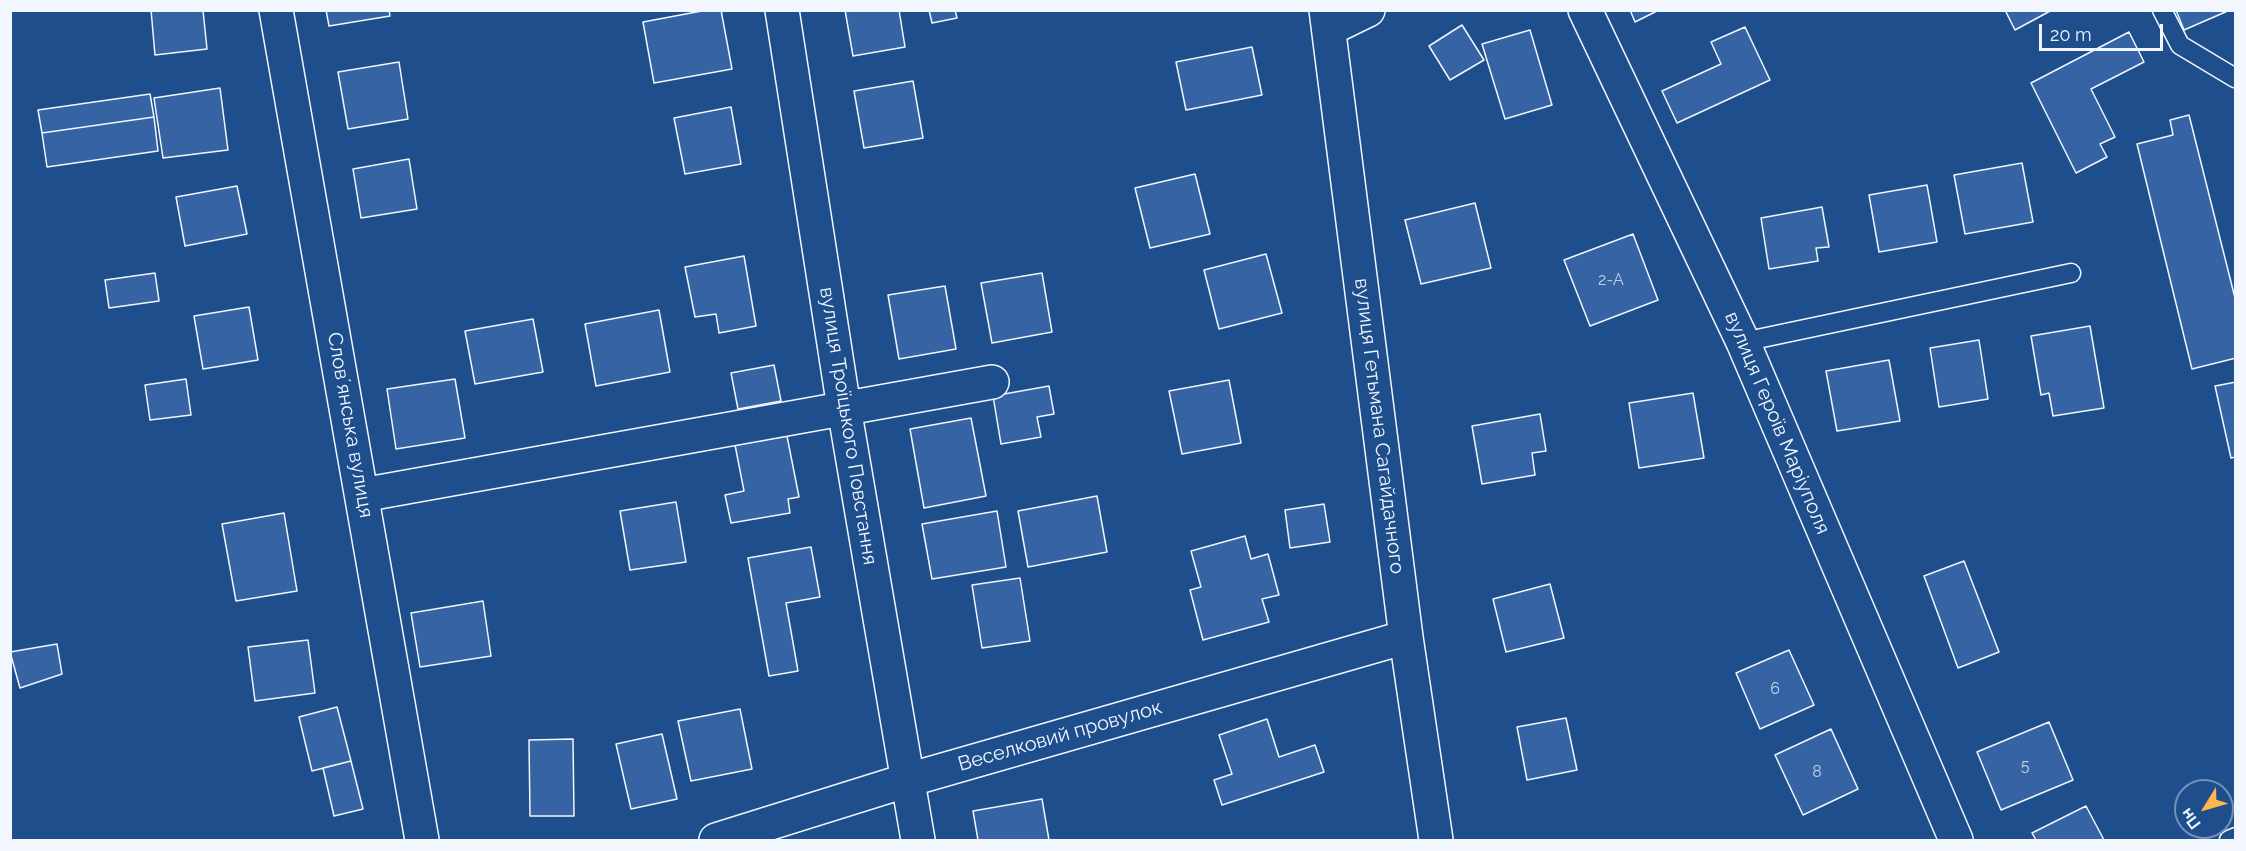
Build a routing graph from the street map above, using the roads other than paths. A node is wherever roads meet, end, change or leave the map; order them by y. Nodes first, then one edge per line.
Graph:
1 (276, 10) edge
2 (782, 10) edge
3 (1368, 10) edge
4 (1585, 10) edge
5 (2162, 10) edge
6 (1327, 20) edge
7 (2235, 79) edge
8 (2071, 273) dead end
9 (1743, 342) junction
10 (992, 382) dead end
11 (844, 408) junction
12 (362, 495) junction
13 (1406, 637) junction
14 (908, 780) junction
15 (2235, 837) edge
16 (422, 840) edge
17 (716, 840) edge
18 (918, 840) edge
19 (1436, 840) edge
20 (1956, 840) edge
21 (2229, 840) edge

1 - 12 street, Словʼянська вулиця
2 - 11 street, вулиця Троїцького Повстання
3 - 6 street
4 - 9 street, вулиця Героїв Маріуполя
5 - 7 lane
6 - 13 street, вулиця Гетьмана Сагайдачного
8 - 9 lane
9 - 20 street, вулиця Героїв Маріуполя
10 - 11 street
11 - 12 street
11 - 14 street, вулиця Троїцького Повстання
12 - 16 street, Словʼянська вулиця
13 - 14 street, Веселковий провулок
13 - 19 street, вулиця Гетьмана Сагайдачного
14 - 17 street, Веселковий провулок
14 - 18 street, вулиця Троїцького Повстання
15 - 21 lane

